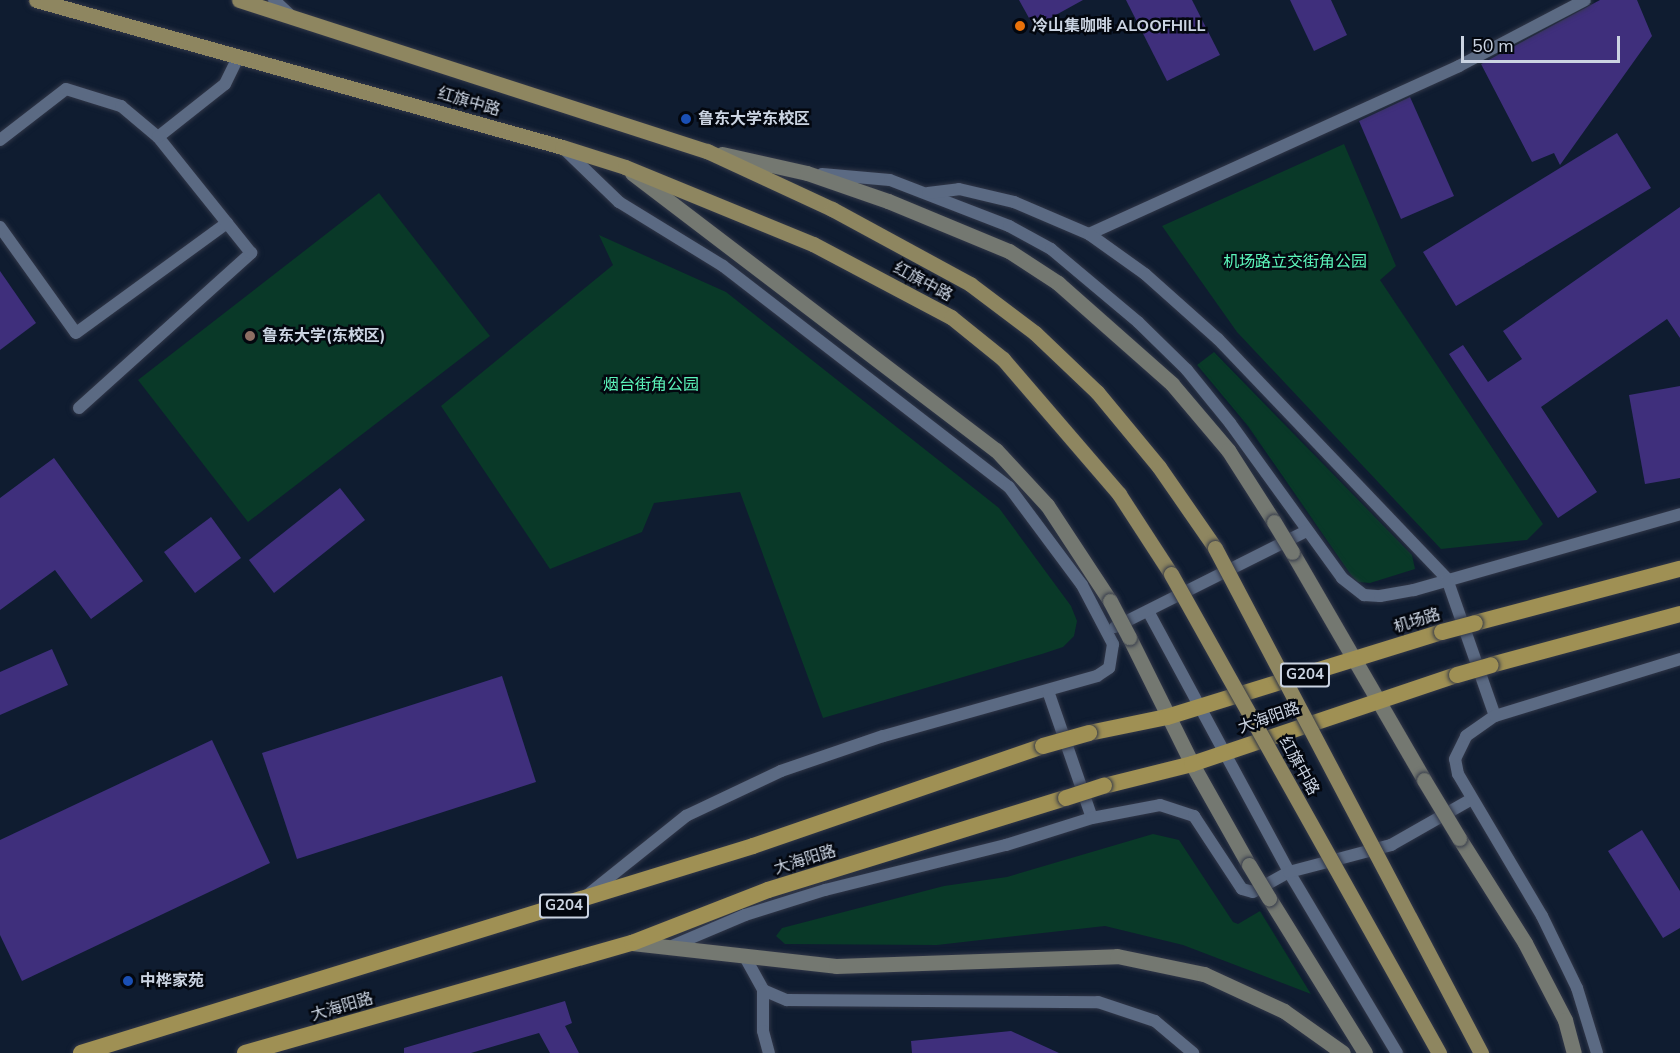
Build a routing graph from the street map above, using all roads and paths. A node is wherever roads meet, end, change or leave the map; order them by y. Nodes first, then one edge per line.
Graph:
1 (36, 0) edge
2 (239, 0) edge
3 (274, 0) edge
4 (1585, 0) edge
5 (293, 17) junction
6 (238, 57) junction
7 (158, 137) junction
8 (0, 140) edge
9 (562, 147) junction
10 (707, 151) junction
11 (625, 167) junction
12 (807, 173) junction
13 (924, 193) junction
14 (227, 223) junction
15 (0, 227) edge
16 (1089, 234) junction
17 (79, 408) dead end
18 (1680, 514) edge
19 (1307, 531) junction
20 (1680, 569) edge
21 (1447, 579) junction
22 (1148, 611) junction
23 (1680, 614) edge
24 (1108, 631) junction
25 (1356, 659) junction
26 (1680, 659) edge
27 (1048, 691) junction
28 (1375, 700) junction
29 (1495, 716) junction
30 (1167, 717) junction
31 (1192, 764) junction
32 (1472, 799) junction
33 (1092, 818) junction
34 (1289, 872) junction
35 (580, 901) junction
36 (632, 943) junction
37 (672, 946) junction
38 (745, 957) junction
39 (763, 990) junction
40 (81, 1053) edge
41 (245, 1053) edge
42 (769, 1053) edge
43 (1193, 1053) edge
44 (1343, 1053) edge
45 (1365, 1053) edge
46 (1396, 1053) edge
47 (1439, 1053) edge
48 (1481, 1053) edge
49 (1574, 1053) edge
50 (1597, 1053) edge

1 - 6 main road, 红旗中路
2 - 5 main road, 红旗中路
3 - 5 lane
4 - 16 lane
5 - 10 main road, 红旗中路
6 - 7 lane
6 - 9 main road, 红旗中路
7 - 8 lane
7 - 14 lane
9 - 11 main road, 红旗中路
9 - 24 lane
10 - 12 main road
10 - 48 main road, 红旗中路, bridge
11 - 30 main road, bridge
11 - 47 main road, 红旗中路, bridge
12 - 13 lane
12 - 25 main road, bridge
13 - 16 lane
13 - 19 lane
14 - 15 lane
14 - 17 lane
16 - 21 lane
18 - 21 lane
19 - 21 lane
19 - 22 lane
20 - 25 highway, 机场路 / G204, bridge
21 - 29 lane
22 - 24 lane
22 - 34 lane
23 - 28 highway, bridge
24 - 27 lane
25 - 28 main road
25 - 30 highway, 机场路 / G204
26 - 29 lane
27 - 33 lane
27 - 35 lane
28 - 31 highway, 大海阳路
28 - 49 main road, bridge
29 - 32 lane
30 - 31 main road
30 - 35 highway, 大海阳路 / G204, bridge
31 - 36 highway, 大海阳路, bridge
31 - 45 main road, bridge
32 - 34 lane
32 - 50 lane
33 - 34 lane
33 - 37 lane
34 - 46 lane
35 - 40 highway, 大海阳路 / G204
36 - 37 main road
36 - 41 highway, 大海阳路
37 - 38 main road
38 - 39 lane
38 - 44 main road
39 - 42 lane
39 - 43 lane

